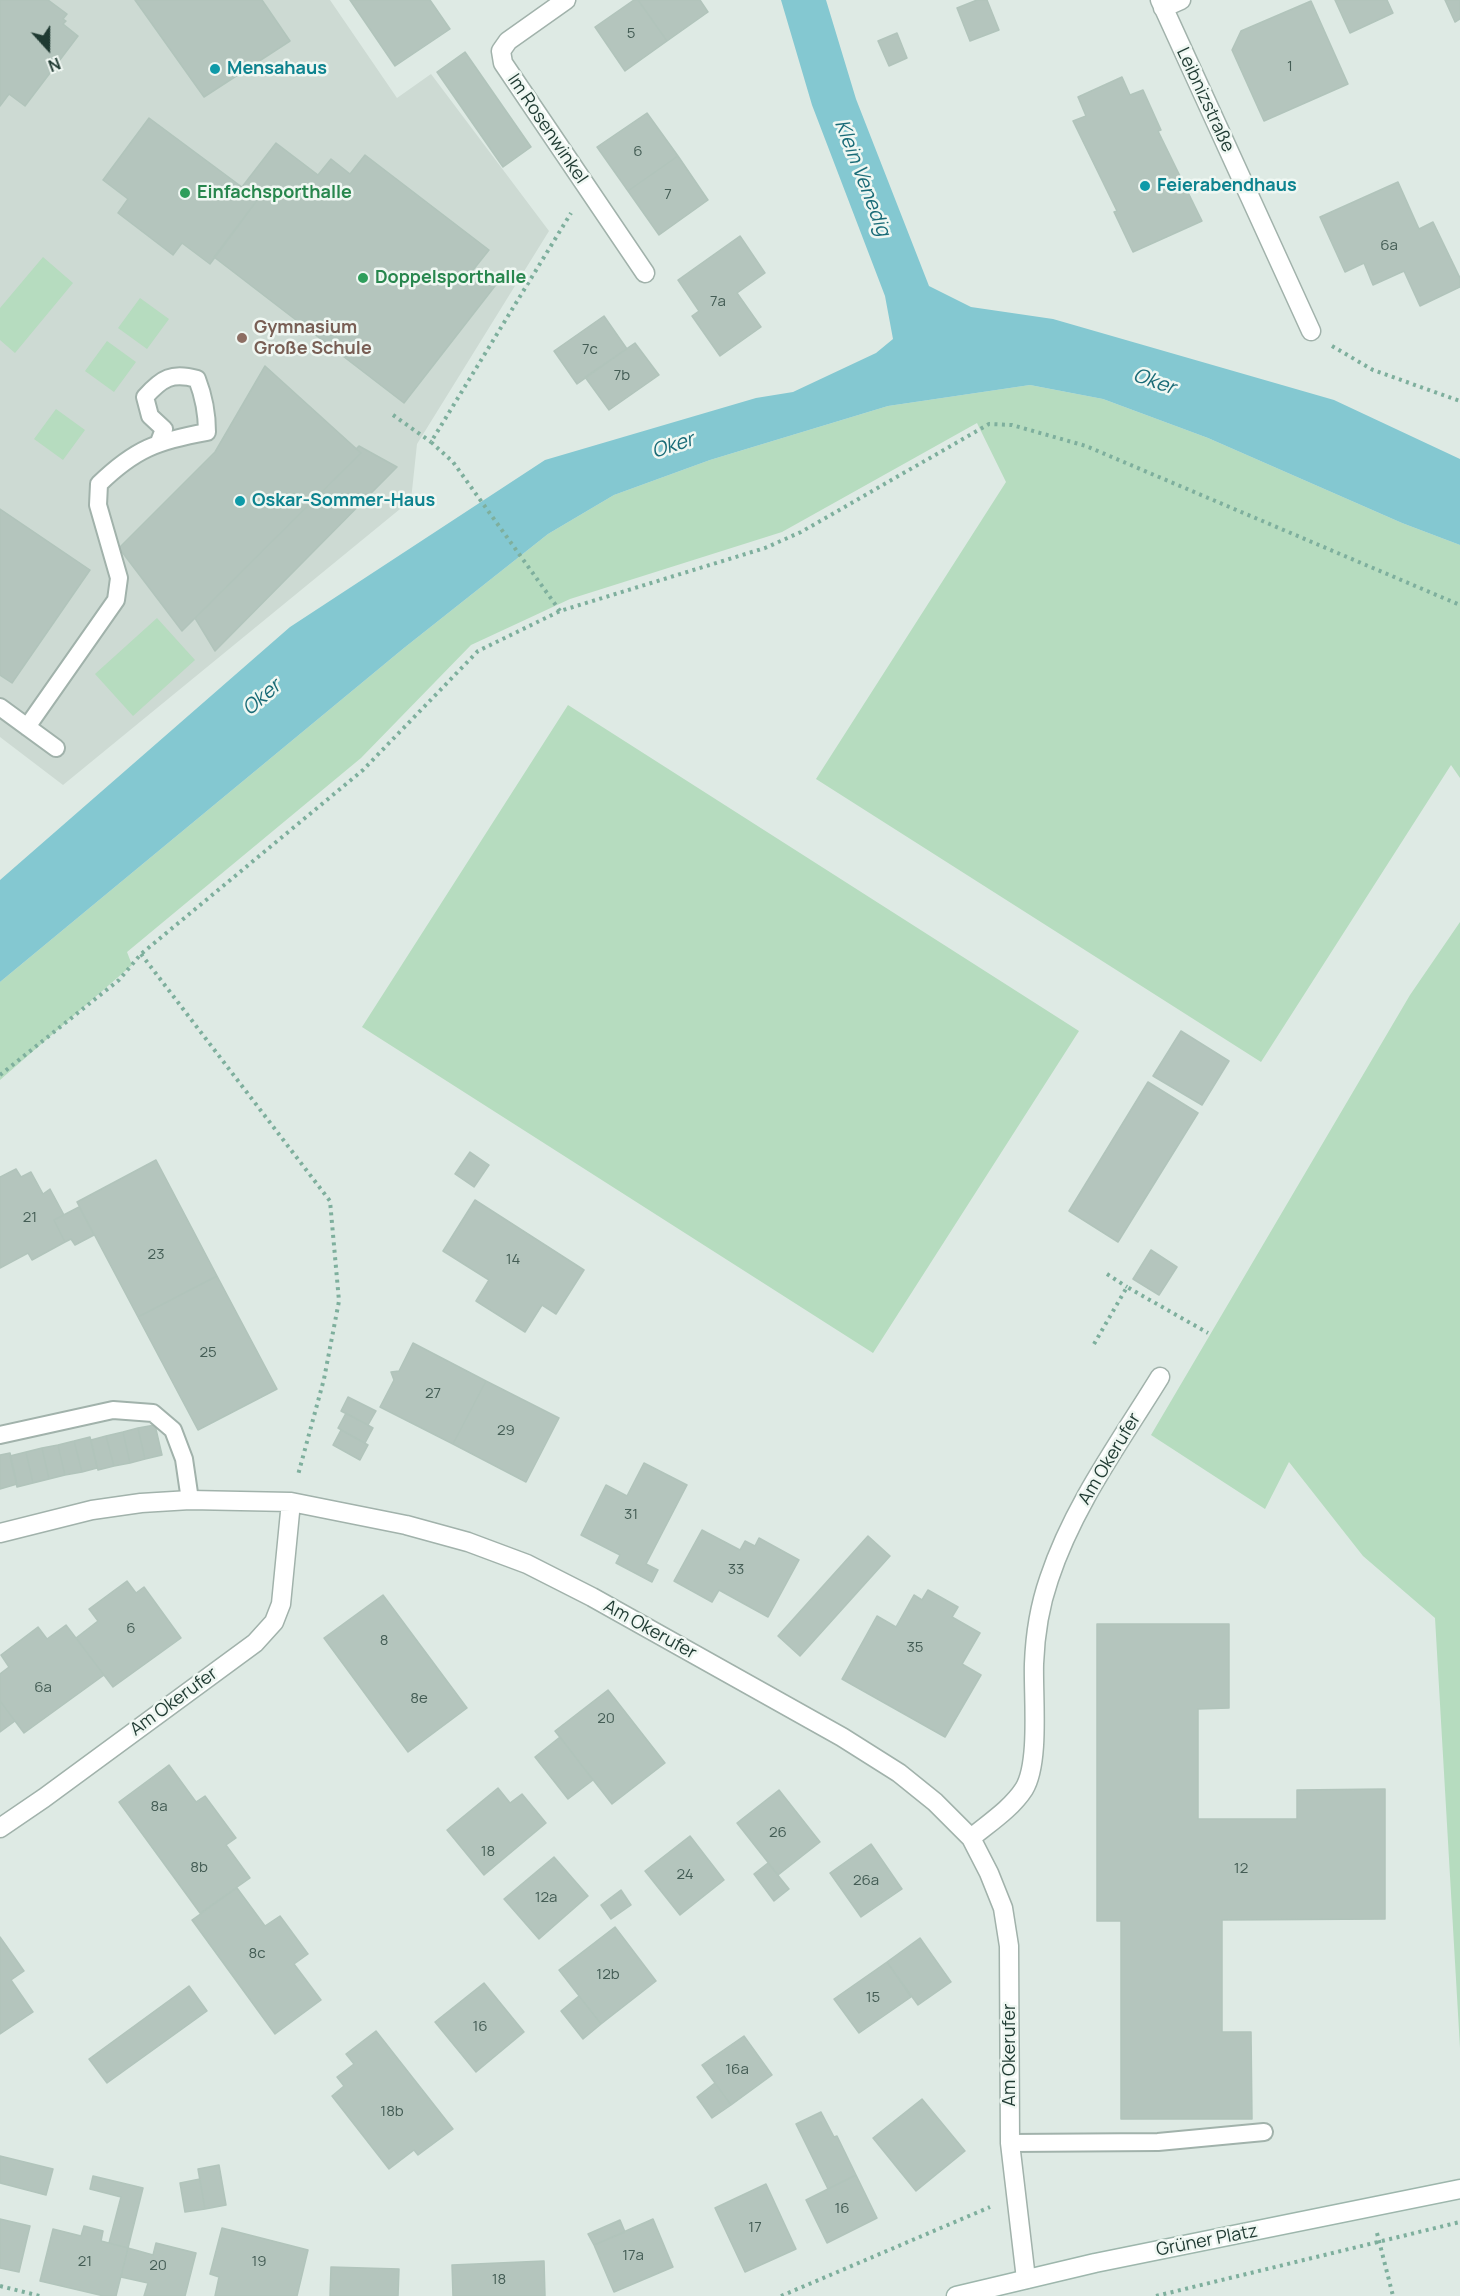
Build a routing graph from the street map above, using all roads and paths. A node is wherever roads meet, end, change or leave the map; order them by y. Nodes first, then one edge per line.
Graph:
1 (566, 0) edge
2 (1181, 0) edge
3 (1161, 4) edge
4 (587, 188) junction
5 (645, 273) dead end
6 (1311, 331) joint
7 (1460, 401) edge
8 (393, 414) dead end
9 (159, 442) junction
10 (431, 442) junction
11 (1460, 605) edge
12 (560, 611) junction
13 (0, 707) edge
14 (27, 727) junction
15 (56, 748) dead end
16 (141, 954) junction
17 (0, 1075) edge
18 (1107, 1274) dead end
19 (1127, 1287) junction
20 (1208, 1333) dead end
21 (1094, 1344) dead end
22 (1160, 1377) dead end
23 (0, 1435) edge
24 (190, 1500) junction
25 (291, 1502) junction
26 (0, 1533) edge
27 (0, 1828) edge
28 (970, 1838) junction
29 (1264, 2132) dead end
30 (1010, 2143) junction
31 (1460, 2189) edge
32 (1015, 2196) junction
33 (1371, 2208) junction
34 (1460, 2222) edge
35 (1379, 2243) junction
36 (1026, 2279) junction
37 (0, 2286) edge
38 (40, 2296) edge
39 (781, 2296) edge
40 (956, 2296) edge
41 (1156, 2296) edge
42 (1393, 2296) edge

1 - 4 street, Im Rosenwinkel
2 - 3 street
3 - 6 street, Leibnizstraße
4 - 5 street, Im Rosenwinkel
4 - 10 path
6 - 7 path
8 - 10 path
9 - 9 lane
9 - 14 lane
10 - 12 path
11 - 12 path
12 - 16 path
13 - 14 lane
14 - 15 lane
16 - 17 path
16 - 25 path
18 - 19 path
19 - 20 path
19 - 21 path
22 - 28 street, Am Okerufer
23 - 24 lane
24 - 25 street, Am Okerufer
24 - 26 street, Am Okerufer
25 - 27 street, Am Okerufer
25 - 28 street, Am Okerufer
28 - 30 street, Am Okerufer
29 - 30 lane
30 - 32 street, Am Okerufer
31 - 33 street, Grüner Platz
32 - 36 street, Am Okerufer
32 - 39 path
33 - 35 path
33 - 36 street, Grüner Platz
34 - 35 path
35 - 41 path
35 - 42 path
36 - 40 street, Grüner Platz
37 - 38 path

